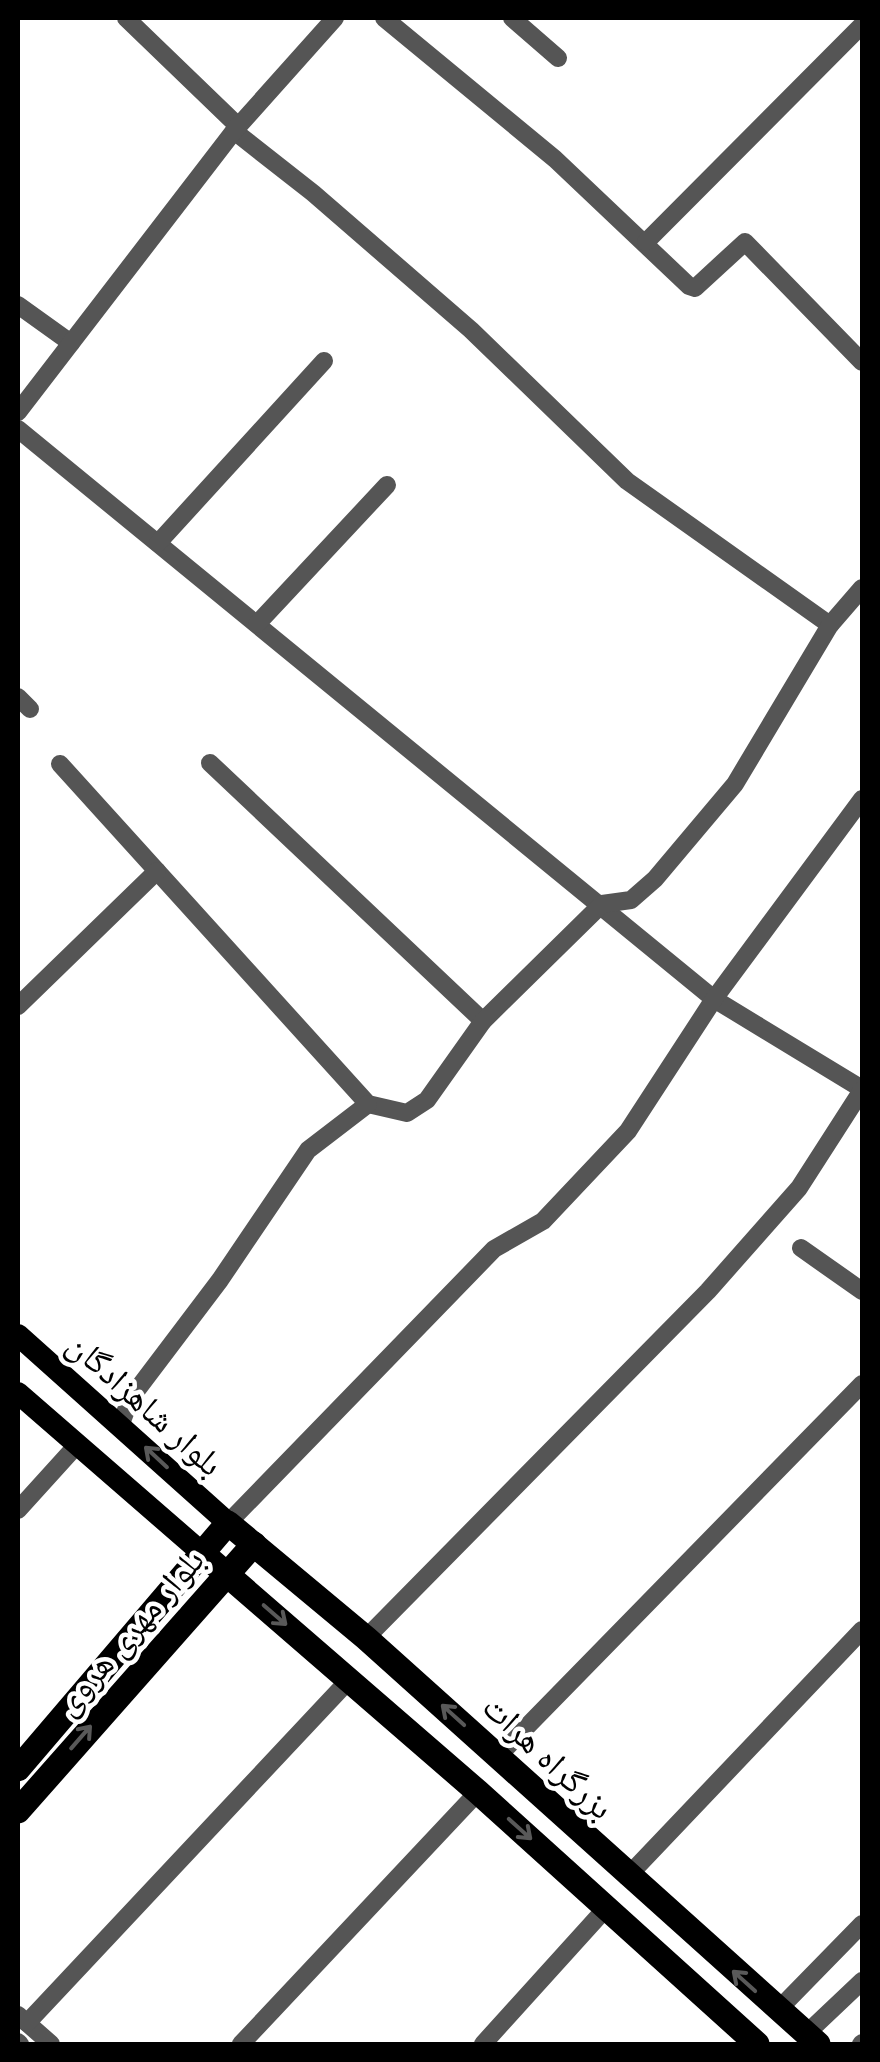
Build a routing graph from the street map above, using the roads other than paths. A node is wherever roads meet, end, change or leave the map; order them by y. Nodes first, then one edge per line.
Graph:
1 (126, 18) edge
2 (335, 18) edge
3 (384, 18) edge
4 (512, 18) edge
5 (862, 26) edge
6 (558, 58) dead end
7 (236, 129) junction
8 (646, 242) junction
9 (18, 305) edge
10 (70, 343) junction
11 (324, 361) dead end
12 (862, 362) edge
13 (20, 404) edge
14 (18, 429) edge
15 (388, 485) dead end
16 (158, 543) junction
17 (862, 588) edge
18 (258, 624) junction
19 (830, 625) junction
20 (210, 763) dead end
21 (60, 764) dead end
22 (862, 800) edge
23 (157, 871) junction
24 (602, 904) junction
25 (714, 999) junction
26 (18, 1006) edge
27 (483, 1021) junction
28 (862, 1063) edge
29 (858, 1086) edge
30 (368, 1104) junction
31 (801, 1248) dead end
32 (862, 1292) edge
33 (18, 1335) edge
34 (862, 1385) edge
35 (18, 1394) edge
36 (121, 1424) junction
37 (76, 1446) junction
38 (18, 1510) edge
39 (228, 1523) junction
40 (254, 1544) junction
41 (201, 1552) junction
42 (226, 1572) junction
43 (862, 1630) edge
44 (366, 1638) junction
45 (349, 1680) junction
46 (498, 1756) junction
47 (18, 1769) edge
48 (478, 1792) junction
49 (18, 1811) edge
50 (628, 1877) junction
51 (607, 1907) junction
52 (862, 1924) edge
53 (862, 1981) edge
54 (777, 2011) junction
55 (22, 2019) edge
56 (812, 2039) edge
57 (741, 2040) edge
58 (51, 2044) edge
59 (241, 2044) edge
60 (483, 2044) edge

1 - 7 street
2 - 7 street
3 - 8 street
4 - 6 street
5 - 8 street
7 - 10 street
7 - 19 street
8 - 12 street
9 - 10 street
10 - 13 street
11 - 16 street
14 - 16 street
15 - 18 street
16 - 18 street
17 - 19 street
18 - 24 street
19 - 24 street
20 - 27 street
21 - 23 street
22 - 25 street
23 - 26 street
23 - 30 street
24 - 25 street
24 - 27 street
25 - 29 street
25 - 39 street
27 - 30 street
28 - 29 street
29 - 44 street
30 - 36 street
31 - 32 street
33 - 36 main road, بلوار شاهزادگان
34 - 46 street
35 - 37 main road
39 -> 36 main road, بلوار شاهزادگان
37 - 38 street
37 - 41 main road
39 - 40 highway, بزرگراه هرات
39 - 41 highway, بلوار مهری هروی
40 - 42 highway, بلوار مهری هروی
40 - 44 highway, بزرگراه هرات
41 - 42 highway, بزرگراه هرات
41 - 47 highway, بلوار مهری هروی
42 -> 45 highway, بزرگراه هرات
49 -> 42 highway, بلوار مهری هروی
43 - 50 street
46 -> 44 highway, بزرگراه هرات
45 - 48 highway, بزرگراه هرات
45 - 55 street
46 - 50 highway, بزرگراه هرات
48 -> 51 highway, بزرگراه هرات
48 - 59 street
54 -> 50 highway, بزرگراه هرات
51 - 57 highway, بزرگراه هرات
51 - 60 street
52 - 54 street
53 - 56 street
54 - 56 highway, بزرگراه هرات
55 - 58 street

